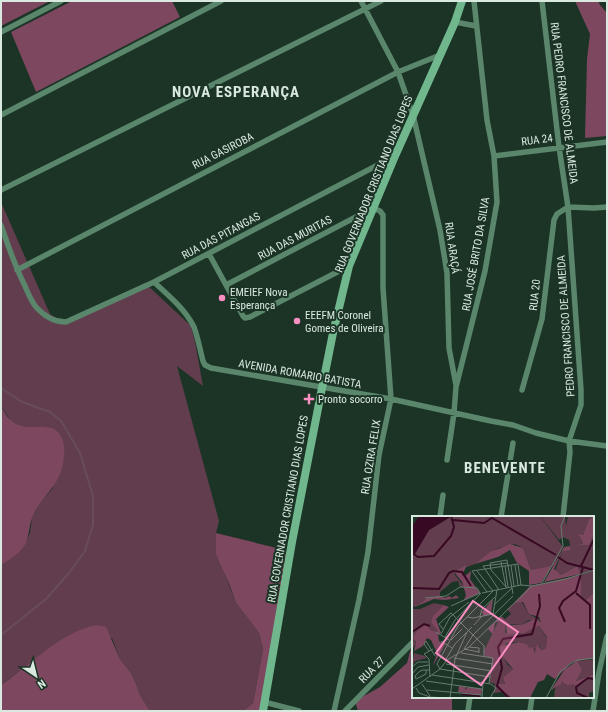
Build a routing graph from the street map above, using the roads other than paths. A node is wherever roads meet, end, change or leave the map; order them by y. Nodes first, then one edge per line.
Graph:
1 (61, 1) edge
2 (221, 1) edge
3 (361, 1) edge
4 (381, 1) edge
5 (462, 1) edge
6 (474, 1) edge
7 (542, 1) edge
8 (365, 9) junction
9 (455, 22) junction
10 (476, 26) junction
11 (1, 32) edge
12 (441, 55) junction
13 (398, 72) junction
14 (1, 115) edge
15 (413, 115) junction
16 (607, 142) edge
17 (559, 147) junction
18 (395, 156) junction
19 (494, 156) junction
20 (1, 190) edge
21 (568, 207) junction
22 (607, 207) edge
23 (373, 208) junction
24 (1, 225) edge
25 (209, 254) junction
26 (349, 266) junction
27 (17, 270) junction
28 (154, 282) junction
29 (226, 285) junction
30 (456, 387) junction
31 (322, 388) junction
32 (522, 390) dead end
33 (391, 399) junction
34 (454, 413) junction
35 (569, 441) junction
36 (513, 443) dead end
37 (607, 446) edge
38 (447, 460) dead end
39 (443, 495) dead end
40 (440, 516) edge
41 (501, 516) edge
42 (563, 516) edge
43 (607, 636) edge
44 (412, 643) edge
45 (470, 698) edge
46 (532, 698) edge
47 (264, 702) junction
48 (263, 711) edge
49 (299, 711) edge
50 (334, 711) edge
51 (345, 711) edge
52 (468, 711) edge
53 (530, 711) edge
54 (593, 711) edge

1 - 11 street
2 - 14 street
3 - 8 street, RUA ARAÇÁ
4 - 8 street
5 - 9 street, RUA GOVERNADOR CRISTIANO DIAS LOPES
6 - 10 street, RUA JOSÉ BRITO DA SILVA
7 - 17 street, RUA PEDRO FRANCISCO DE ALMEIDA
8 - 13 street, RUA ARAÇÁ
8 - 20 street
9 - 10 street
9 - 12 street, RUA GOVERNADOR CRISTIANO DIAS LOPES
10 - 19 street, RUA JOSÉ BRITO DA SILVA
12 - 13 street, RUA GASIROBA
12 - 15 street, RUA GOVERNADOR CRISTIANO DIAS LOPES
13 - 15 street, RUA ARAÇÁ
13 - 27 street, RUA GASIROBA
15 - 18 street, RUA GOVERNADOR CRISTIANO DIAS LOPES
15 - 30 street, RUA ARAÇÁ
16 - 17 street, RUA 24
17 - 19 street, RUA 24
17 - 21 street, RUA PEDRO FRANCISCO DE ALMEIDA
18 - 23 street, RUA GOVERNADOR CRISTIANO DIAS LOPES
18 - 25 street, RUA DAS PITANGAS
19 - 30 street, RUA JOSÉ BRITO DA SILVA
21 - 22 street
21 - 32 street, RUA 20
21 - 35 street, PEDRO FRANCISCO DE ALMEIDA
23 - 26 street, RUA GOVERNADOR CRISTIANO DIAS LOPES
23 - 29 street, RUA DAS MURITAS
23 - 33 street, RUA OZIRA FELIX
24 - 27 street
25 - 28 street, RUA DAS PITANGAS
25 - 29 street
26 - 29 street
26 - 31 street, RUA GOVERNADOR CRISTIANO DIAS LOPES
27 - 28 street, RUA DAS PITANGAS
28 - 31 street, AVENIDA ROMARIO BATISTA
30 - 34 street, RUA JOSÉ BRITO DA SILVA
31 - 33 street, AVENIDA ROMARIO BATISTA
31 - 47 street, RUA GOVERNADOR CRISTIANO DIAS LOPES
33 - 34 street, AVENIDA ROMARIO BATISTA
33 - 50 street, RUA OZIRA FELIX
34 - 35 street, AVENIDA ROMARIO BATISTA
34 - 38 street, RUA JOSÉ BRITO DA SILVA
35 - 37 street, AVENIDA ROMARIO BATISTA
35 - 42 street
36 - 41 street
39 - 40 street
43 - 54 street
44 - 51 street, RUA 27
45 - 52 street
46 - 53 street
47 - 48 street, RUA GOVERNADOR CRISTIANO DIAS LOPES
47 - 49 street

